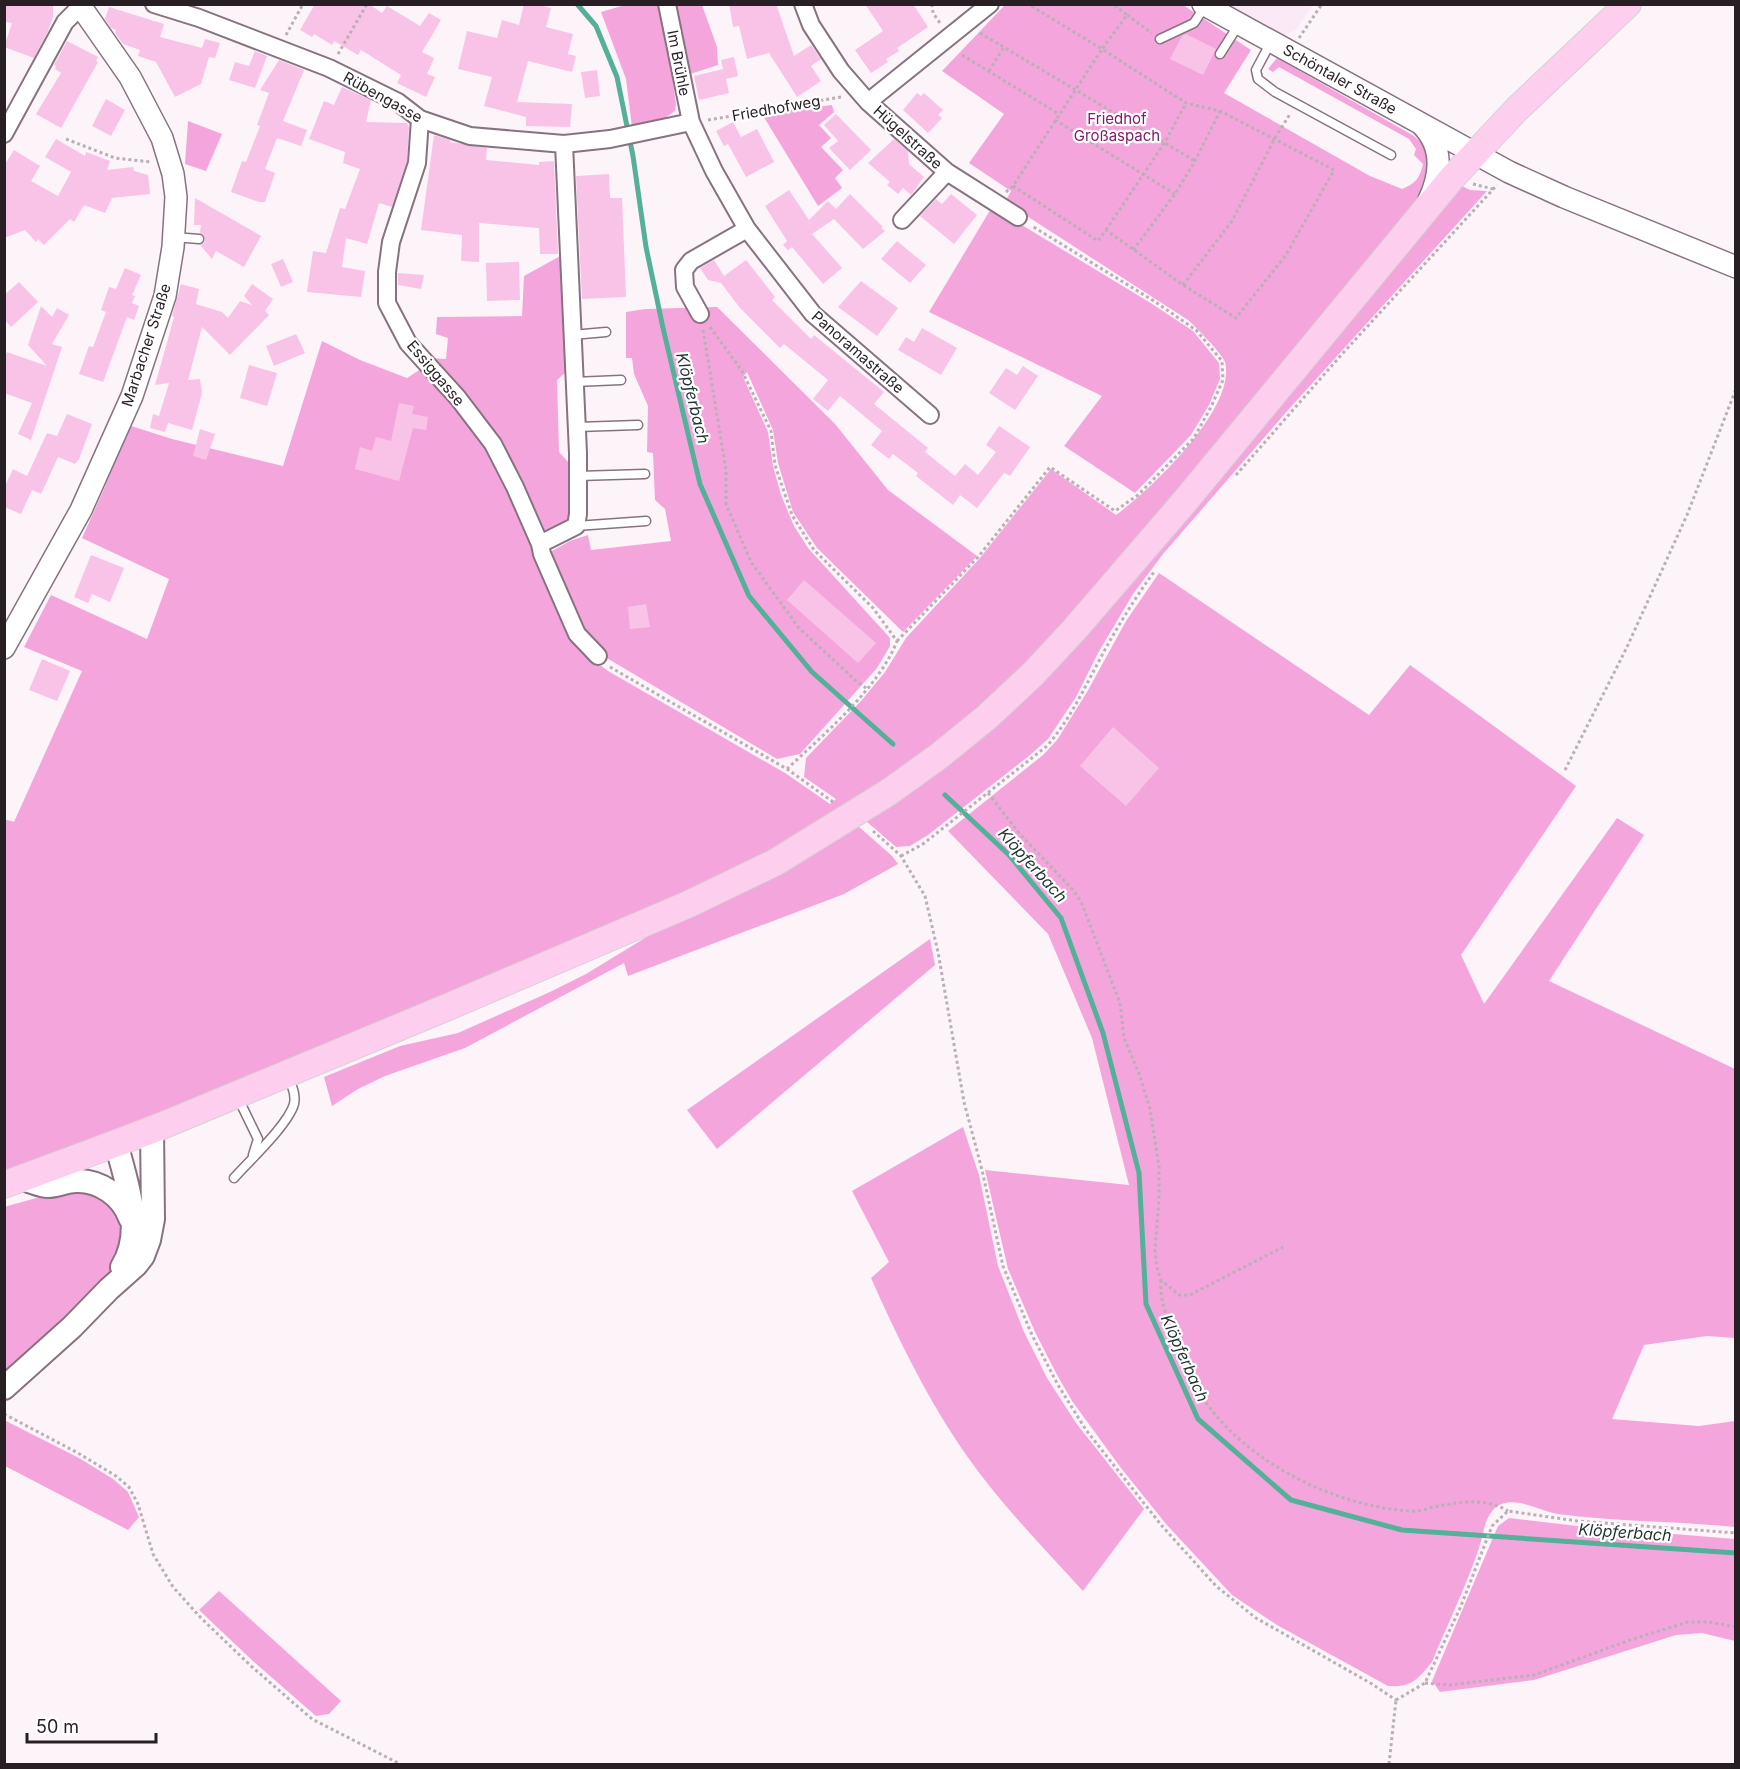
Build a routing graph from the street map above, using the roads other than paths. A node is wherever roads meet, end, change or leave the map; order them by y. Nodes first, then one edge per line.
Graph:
1 (154, 4) edge
2 (668, 4) edge
3 (803, 4) edge
4 (990, 4) edge
5 (1628, 4) edge
6 (1204, 5) edge
7 (80, 6) edge
8 (192, 10) edge
9 (1239, 23) junction
10 (1160, 39) road end
11 (1280, 46) junction
12 (1220, 54) dead end
13 (864, 98) junction
14 (420, 119) junction
15 (1416, 121) junction
16 (691, 122) junction
17 (4, 134) edge
18 (564, 144) junction
19 (1476, 153) junction
20 (1391, 155) dead end
21 (947, 172) junction
22 (1422, 213) junction
23 (1018, 217) road end
24 (902, 220) dead end
25 (747, 229) junction
26 (174, 237) junction
27 (200, 239) dead end
28 (1736, 267) edge
29 (700, 314) road end
30 (606, 332) dead end
31 (571, 335) junction
32 (621, 380) dead end
33 (574, 382) junction
34 (930, 415) dead end
35 (638, 424) dead end
36 (577, 427) junction
37 (645, 474) dead end
38 (578, 476) junction
39 (646, 521) dead end
40 (576, 526) junction
41 (540, 544) junction
42 (4, 648) edge
43 (598, 656) road end
44 (287, 1074) junction
45 (237, 1094) junction
46 (152, 1130) junction
47 (116, 1143) junction
48 (253, 1157) junction
49 (234, 1178) dead end
50 (13, 1182) edge
51 (133, 1224) junction
52 (109, 1289) junction
53 (4, 1388) edge

1 - 8 street, Rübengasse
2 - 16 street, Im Brühle
3 - 13 street, Hügelstraße
4 - 13 street
5 - 19 main road
6 - 9 street, Schöntaler Straße
6 - 10 lane
7 - 17 street
7 - 26 street, Marbacher Straße
8 - 14 street, Rübengasse
9 - 11 street, Schöntaler Straße
9 - 12 lane
11 - 15 street, Schöntaler Straße
11 - 20 lane
13 - 21 street, Hügelstraße
14 - 18 street, Rübengasse
14 - 41 street, Essiggasse
15 - 19 street, Schöntaler Straße
15 - 22 street
16 - 18 street, Rübengasse
16 - 25 street, Panoramastraße
18 - 31 street
19 - 22 main road
19 - 28 street, Schöntaler Straße
21 - 23 street, Hügelstraße
21 - 24 street, Hügelstraße
22 - 44 main road
25 - 29 street
25 - 34 street, Panoramastraße
26 - 27 lane
26 - 42 street, Marbacher Straße
30 - 31 lane
31 - 33 street
32 - 33 lane
33 - 36 street
35 - 36 lane
36 - 38 street
37 - 38 lane
38 - 40 street
39 - 40 lane
40 - 41 street
41 - 43 street, Essiggasse
44 - 45 main road
44 - 48 lane
45 - 46 main road
45 - 48 lane
46 - 47 main road
46 - 52 main road
47 - 50 main road
47 - 51 main road
48 - 49 lane
50 - 51 main road
51 - 52 main road
52 - 53 main road

